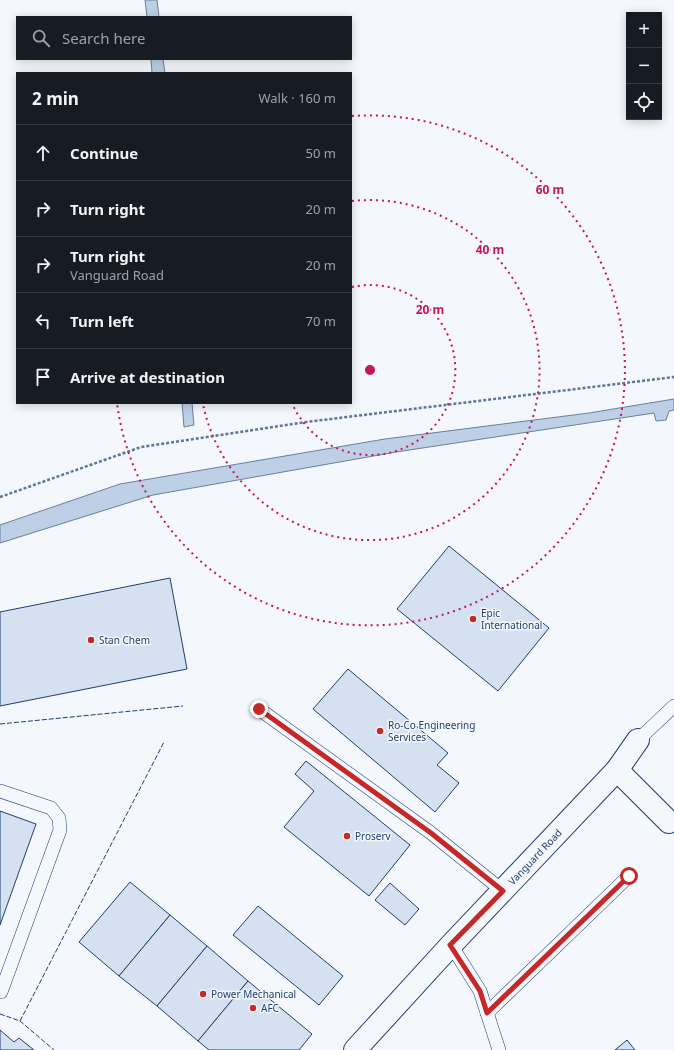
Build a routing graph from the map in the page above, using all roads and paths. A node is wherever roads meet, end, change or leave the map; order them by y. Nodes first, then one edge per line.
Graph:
1 (674, 377) edge
2 (0, 497) edge
3 (674, 706) edge
4 (259, 709) dead end
5 (638, 740) joint
6 (617, 770) junction
7 (0, 791) edge
8 (672, 825) edge
9 (629, 876) dead end
10 (503, 891) junction
11 (450, 945) junction
12 (0, 991) edge
13 (487, 1013) junction
14 (355, 1050) edge
15 (499, 1050) edge

1 - 2 path
3 - 5 lane
4 - 10 lane
5 - 6 street, Vanguard Road
6 - 8 street
6 - 10 street, Vanguard Road
7 - 12 lane
9 - 13 lane
10 - 11 street, Vanguard Road
11 - 13 lane
11 - 14 street, Vanguard Road
13 - 15 lane

